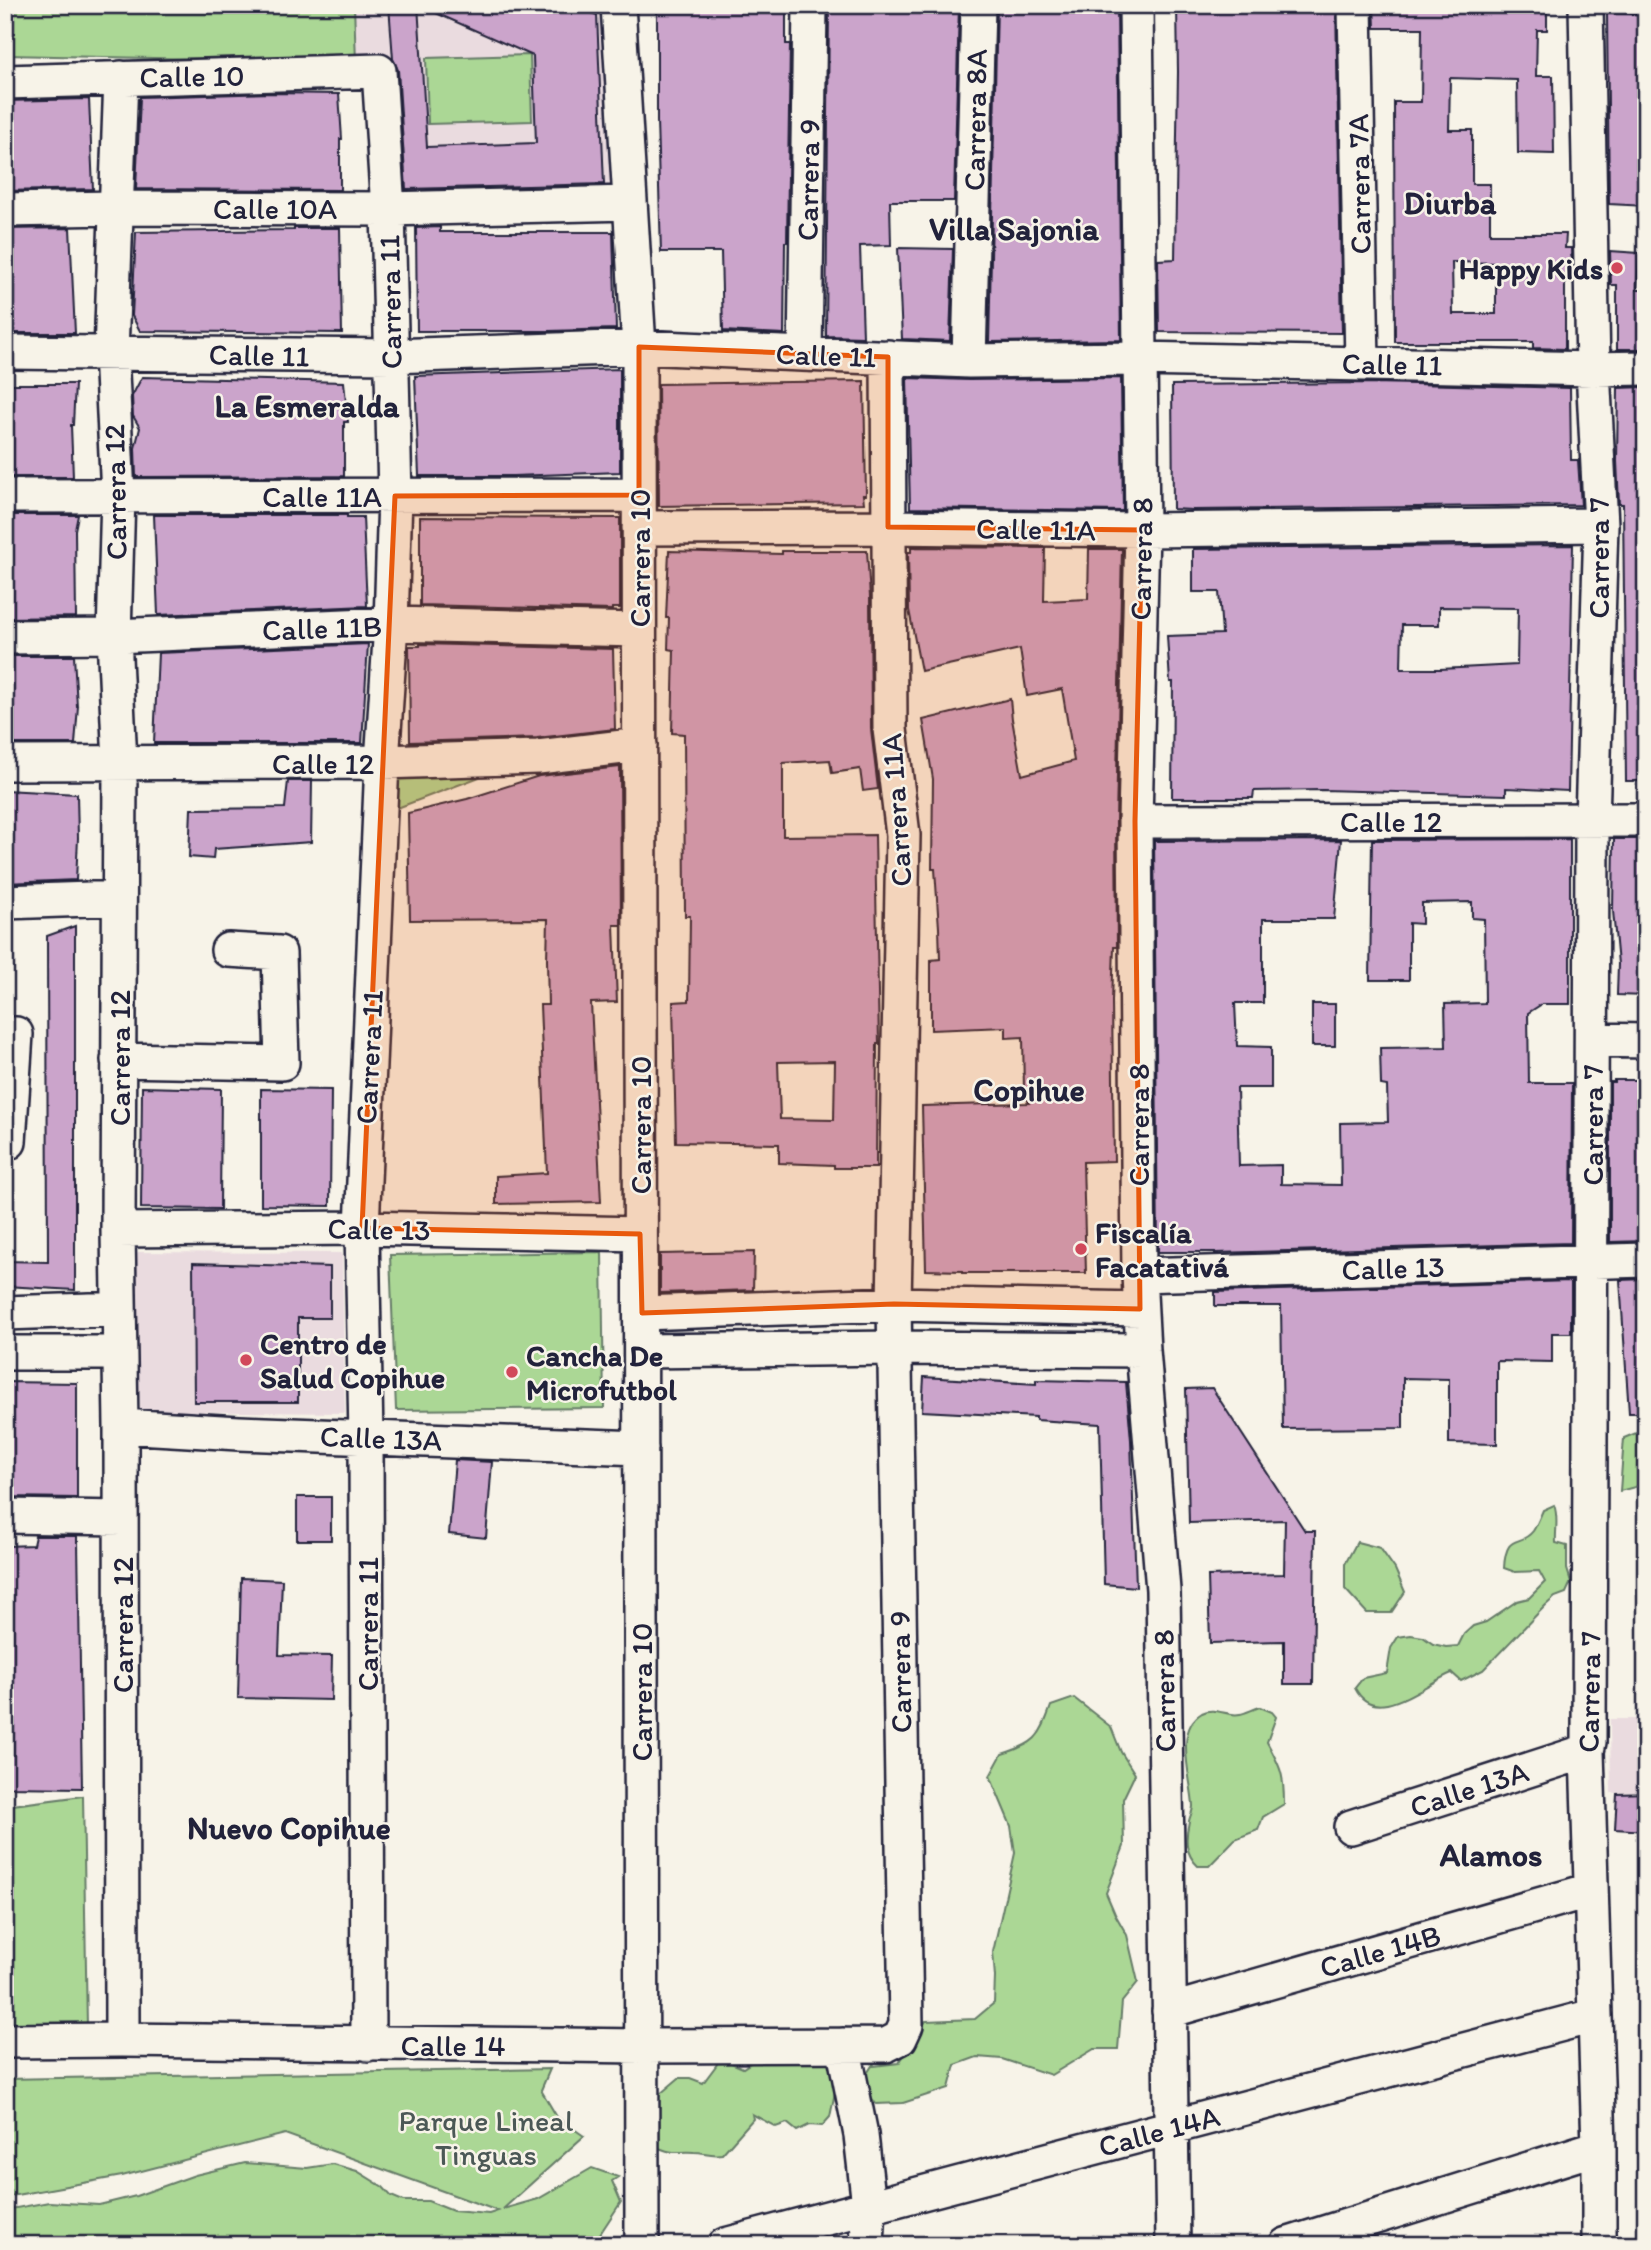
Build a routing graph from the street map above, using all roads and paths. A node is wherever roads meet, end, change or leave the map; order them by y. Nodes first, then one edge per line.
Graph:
1 (618, 5) edge
2 (810, 5) edge
3 (978, 5) edge
4 (1136, 5) edge
5 (1355, 5) edge
6 (1586, 5) edge
7 (379, 71) joint
8 (121, 78) junction
9 (5, 82) edge
10 (629, 203) junction
11 (114, 208) junction
12 (388, 209) junction
13 (5, 210) edge
14 (639, 347) junction
15 (5, 352) edge
16 (111, 353) junction
17 (805, 354) junction
18 (391, 356) junction
19 (888, 357) junction
20 (1139, 359) junction
21 (970, 361) junction
22 (1362, 363) junction
23 (1646, 368) edge
24 (1593, 369) junction
25 (118, 495) junction
26 (639, 495) junction
27 (5, 496) edge
28 (395, 496) junction
29 (1601, 525) junction
30 (888, 527) junction
31 (639, 528) junction
32 (1142, 530) junction
33 (391, 625) junction
34 (639, 630) junction
35 (114, 636) junction
36 (5, 638) edge
37 (640, 745) junction
38 (382, 762) junction
39 (120, 763) junction
40 (5, 764) edge
41 (1592, 820) junction
42 (1646, 820) edge
43 (1135, 821) junction
44 (119, 898) junction
45 (5, 902) edge
46 (228, 950) dead end
47 (5, 1034) edge
48 (1592, 1040) junction
49 (1646, 1041) edge
50 (118, 1060) junction
51 (5, 1142) edge
52 (362, 1228) junction
53 (118, 1230) junction
54 (640, 1234) junction
55 (1646, 1260) edge
56 (1592, 1262) junction
57 (1139, 1275) junction
58 (894, 1304) junction
59 (119, 1309) junction
60 (1140, 1309) junction
61 (5, 1313) edge
62 (642, 1313) junction
63 (895, 1348) junction
64 (641, 1350) junction
65 (1143, 1350) junction
66 (5, 1353) edge
67 (120, 1353) junction
68 (121, 1426) junction
69 (366, 1438) junction
70 (641, 1448) junction
71 (5, 1516) edge
72 (121, 1518) junction
73 (1587, 1751) junction
74 (1351, 1826) dead end
75 (1591, 1890) junction
76 (1169, 2011) junction
77 (1593, 2016) junction
78 (900, 2038) joint
79 (122, 2039) junction
80 (5, 2041) edge
81 (368, 2044) junction
82 (843, 2045) junction
83 (642, 2046) junction
84 (1171, 2128) junction
85 (1599, 2147) junction
86 (869, 2206) junction
87 (642, 2245) edge
88 (725, 2245) edge
89 (867, 2245) edge
90 (1173, 2245) edge
91 (1286, 2245) edge
92 (1599, 2245) edge

1 - 10 street, Carrera 10
2 - 17 street, Carrera 9
3 - 21 street, Carrera 8A
4 - 20 street, Carrera 8
5 - 22 street, Carrera 7A
6 - 24 street, Carrera 7
7 - 8 street, Calle 10
7 - 12 street, Carrera 11
8 - 9 street, Calle 10
8 - 11 street, Carrera 12
10 - 12 street, Calle 10A
10 - 14 street, Carrera 10
11 - 12 street, Calle 10A
11 - 13 street, Calle 10A
11 - 16 street, Carrera 12
12 - 18 street, Carrera 11
14 - 17 street, Calle 11
14 - 18 street, Calle 11
14 - 26 street, Carrera 10
15 - 16 street, Calle 11
16 - 18 street, Calle 11
16 - 25 street, Carrera 12
17 - 19 street, Calle 11
18 - 28 street, Carrera 11
19 - 21 street, Calle 11
19 - 30 street, Carrera 11A
20 - 21 street, Calle 11
20 - 22 street, Calle 11
20 - 32 street, Carrera 8
22 - 24 street, Calle 11
23 - 24 street, Calle 11
24 - 29 street, Carrera 7
25 - 27 street, Calle 11A
25 - 28 street, Calle 11A
25 - 35 street, Carrera 12
26 - 28 street, Calle 11A
26 - 31 street, Carrera 10
28 - 33 street, Carrera 11
29 - 32 street, Calle 11A
29 - 41 street, Carrera 7
30 - 31 street, Calle 11A
30 - 32 street, Calle 11A
30 - 58 street, Carrera 11A
31 - 34 street, Carrera 10
32 - 43 street, Carrera 8
33 - 34 street, Calle 11B
33 - 35 street, Calle 11B
33 - 38 street, Carrera 11
34 - 37 street, Carrera 10
35 - 36 street, Calle 11B
35 - 39 street, Carrera 12
37 - 38 street, Calle 12
37 - 54 street, Carrera 10
38 - 39 street, Calle 12
38 - 52 street, Carrera 11
39 - 40 street, Calle 12
39 - 44 street, Carrera 12
41 - 42 street, Calle 12
41 - 43 street, Calle 12
41 - 48 street, Carrera 7
43 - 57 street, Carrera 8
44 - 45 street
44 - 50 street, Carrera 12
46 - 50 street
47 - 51 street
48 - 49 street
48 - 56 street, Carrera 7
50 - 53 street, Carrera 12
52 - 53 street, Calle 13
52 - 54 street, Calle 13
52 - 69 street, Carrera 11
53 - 59 street, Carrera 12
54 - 62 street, Carrera 10
55 - 56 street, Calle 13
56 - 57 street, Calle 13
56 - 73 street, Carrera 7
57 - 60 street, Carrera 8
58 - 60 street
58 - 62 street
58 - 63 street, Carrera 9
59 - 61 street
59 - 67 street, Carrera 12
60 - 65 street, Carrera 8
62 - 64 street, Carrera 10
63 - 64 street
63 - 65 street
63 - 78 street, Carrera 9
64 - 70 street, Carrera 10
65 - 76 street, Carrera 8
66 - 67 street
67 - 68 street, Carrera 12
68 - 69 street, Calle 13A
68 - 72 street, Carrera 12
69 - 70 street, Calle 13A
69 - 81 street, Carrera 11
70 - 83 street, Carrera 10
71 - 72 street
72 - 79 street, Carrera 12
73 - 74 street, Calle 13A
73 - 75 street, Carrera 7
75 - 76 street, Calle 14B
75 - 77 street, Carrera 7
76 - 84 street, Carrera 8
77 - 84 street, Calle 14A
77 - 85 street, Carrera 7
78 - 82 street, Calle 14
79 - 80 street, Calle 14
79 - 81 street, Calle 14
81 - 83 street, Calle 14
82 - 83 street, Calle 14
82 - 86 street
83 - 87 street, Carrera 10
84 - 86 street, Calle 14A
84 - 90 street, Carrera 8
85 - 91 street
85 - 92 street, Carrera 7
86 - 88 street, Calle 14A
86 - 89 street

